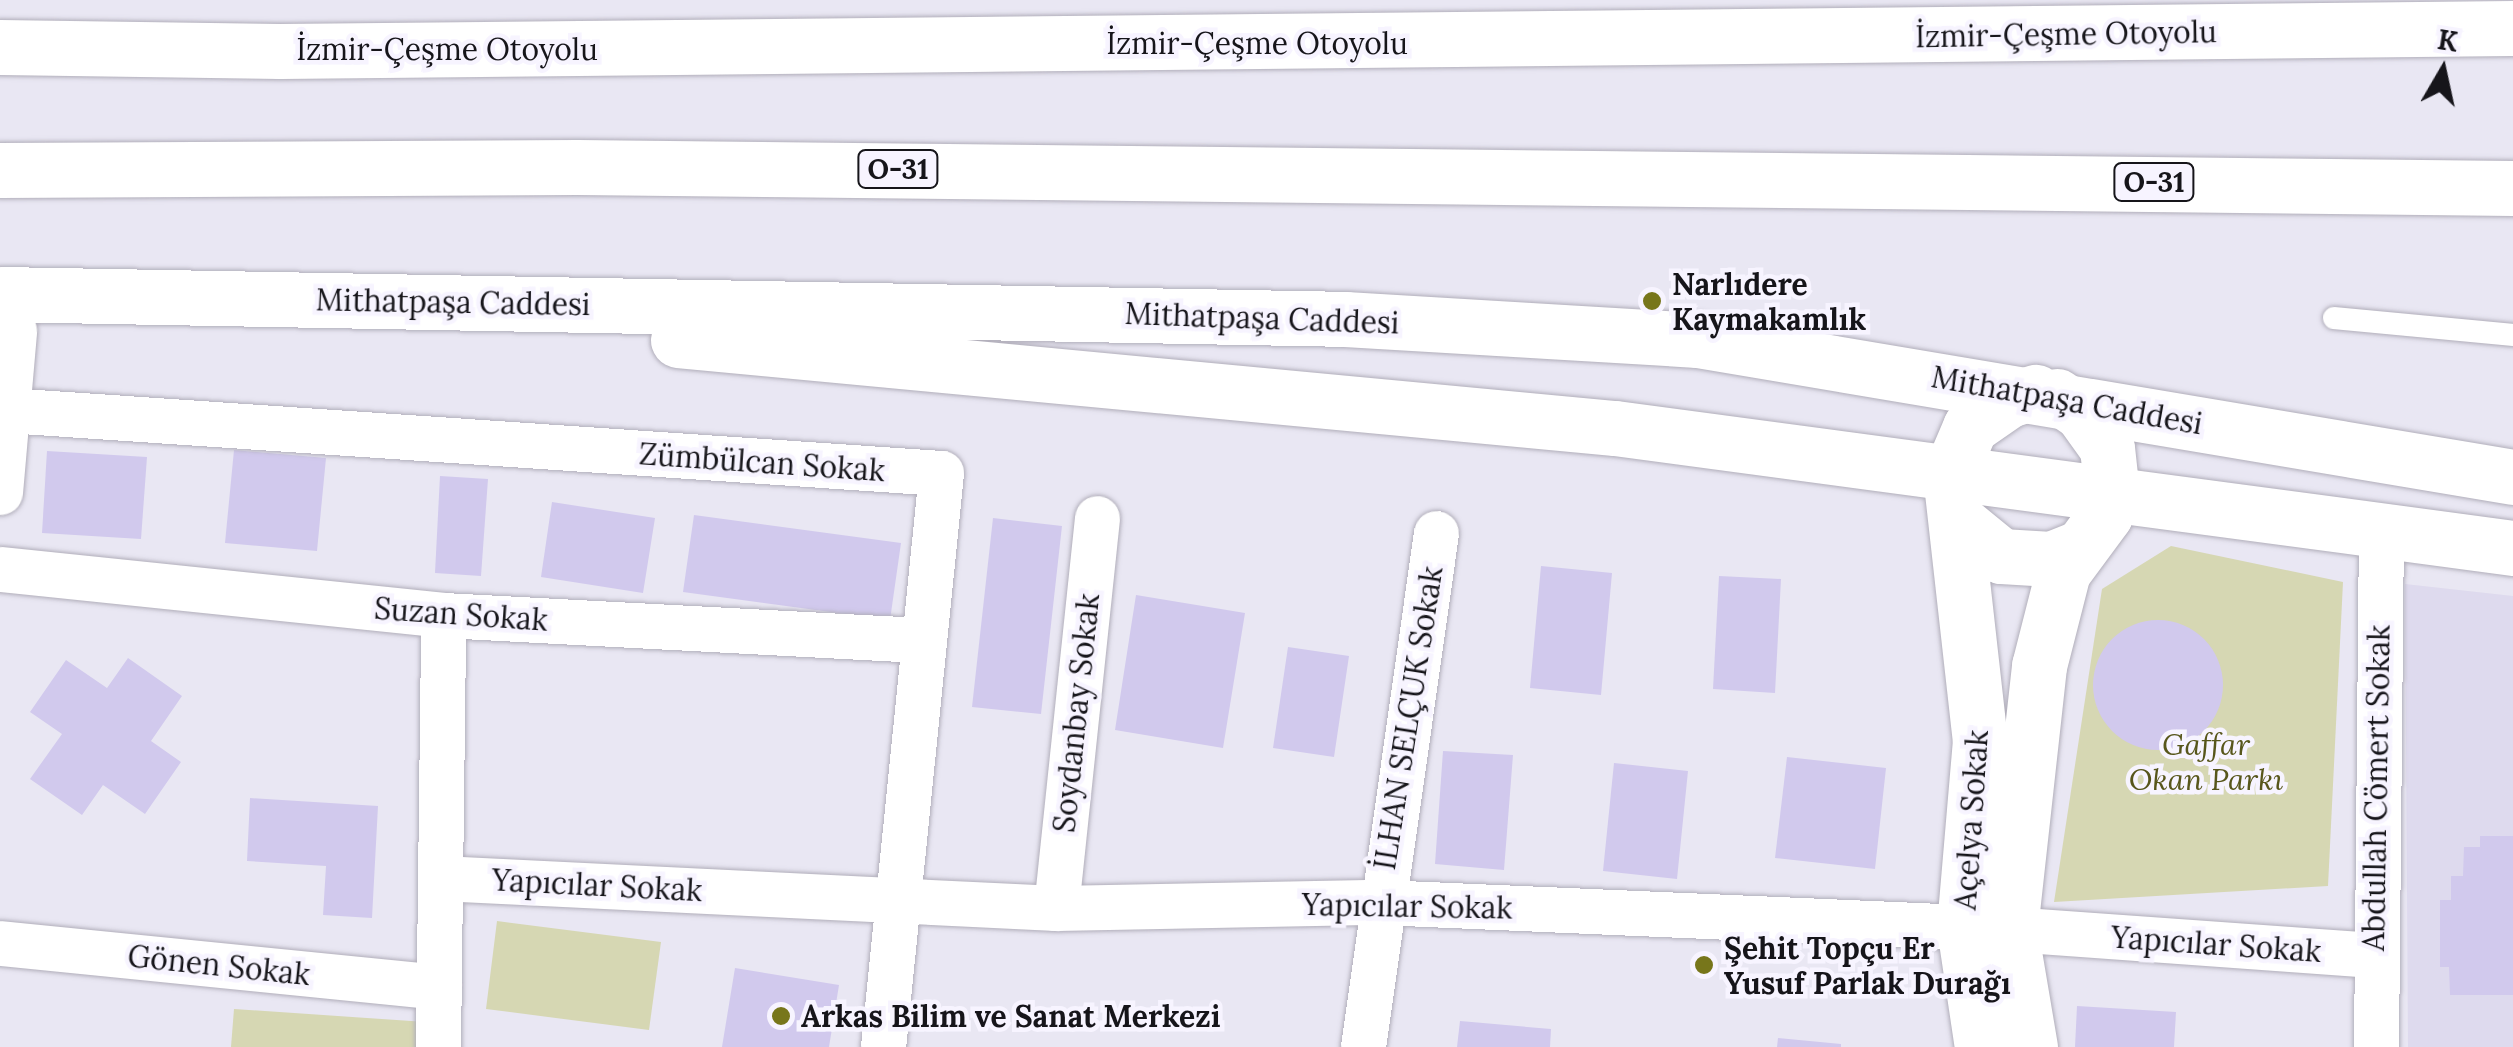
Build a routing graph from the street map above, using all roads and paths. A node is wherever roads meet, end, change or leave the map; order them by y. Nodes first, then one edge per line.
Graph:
1 (2513, 28) edge
2 (0, 47) edge
3 (0, 170) edge
4 (2513, 188) edge
5 (2334, 318) dead end
6 (5, 319) edge
7 (2513, 336) edge
8 (2046, 394) junction
9 (7, 410) junction
10 (2513, 477) edge
11 (0, 492) edge
12 (2112, 494) junction
13 (1954, 497) junction
14 (1097, 518) dead end
15 (2381, 529) junction
16 (1436, 533) dead end
17 (2076, 548) junction
18 (2513, 548) edge
19 (0, 568) edge
20 (443, 615) junction
21 (924, 640) junction
22 (440, 878) junction
23 (903, 899) junction
24 (1380, 902) junction
25 (1056, 908) junction
26 (1987, 928) junction
27 (0, 943) edge
28 (2372, 955) junction
29 (438, 987) junction
30 (438, 1047) edge
31 (883, 1047) edge
32 (1363, 1047) edge
33 (1982, 1047) edge
34 (2030, 1047) edge
35 (2376, 1047) edge

1 - 2 main road, İzmir-Çeşme Otoyolu
3 - 4 main road, O-31
5 - 7 lane
6 - 8 main road, Mithatpaşa Caddesi
6 - 9 street
6 - 13 main road, Mithatpaşa Caddesi
8 - 10 main road, Mithatpaşa Caddesi
8 - 12 main road
8 - 13 main road
9 - 11 street
9 - 21 street, Zümbülcan Sokak
12 - 13 main road, Mithatpaşa Caddesi
12 - 15 main road, Mithatpaşa Caddesi
12 - 17 main road, Açelya Sokak
13 - 17 main road
13 - 26 main road, Açelya Sokak
14 - 25 street, Soydanbay Sokak
15 - 18 main road, Mithatpaşa Caddesi
15 - 28 street, Abdullah Cömert Sokak
16 - 24 street, İLHAN SELÇUK Sokak
17 - 26 main road, Açelya Sokak
19 - 20 street, Suzan Sokak
20 - 21 street, Suzan Sokak
20 - 22 street
21 - 23 street, Zümbülcan Sokak
22 - 23 street, Yapıcılar Sokak
22 - 29 street
23 - 25 street, Yapıcılar Sokak
23 - 31 street, Zümbülcan Sokak
24 - 25 street, Yapıcılar Sokak
24 - 26 street, Yapıcılar Sokak
24 - 32 street, İLHAN SELÇUK Sokak
26 - 28 street, Yapıcılar Sokak
26 - 33 main road, Açelya Sokak
26 - 34 main road, Açelya Sokak
27 - 29 street, Gönen Sokak
28 - 35 street, Abdullah Cömert Sokak
29 - 30 street

